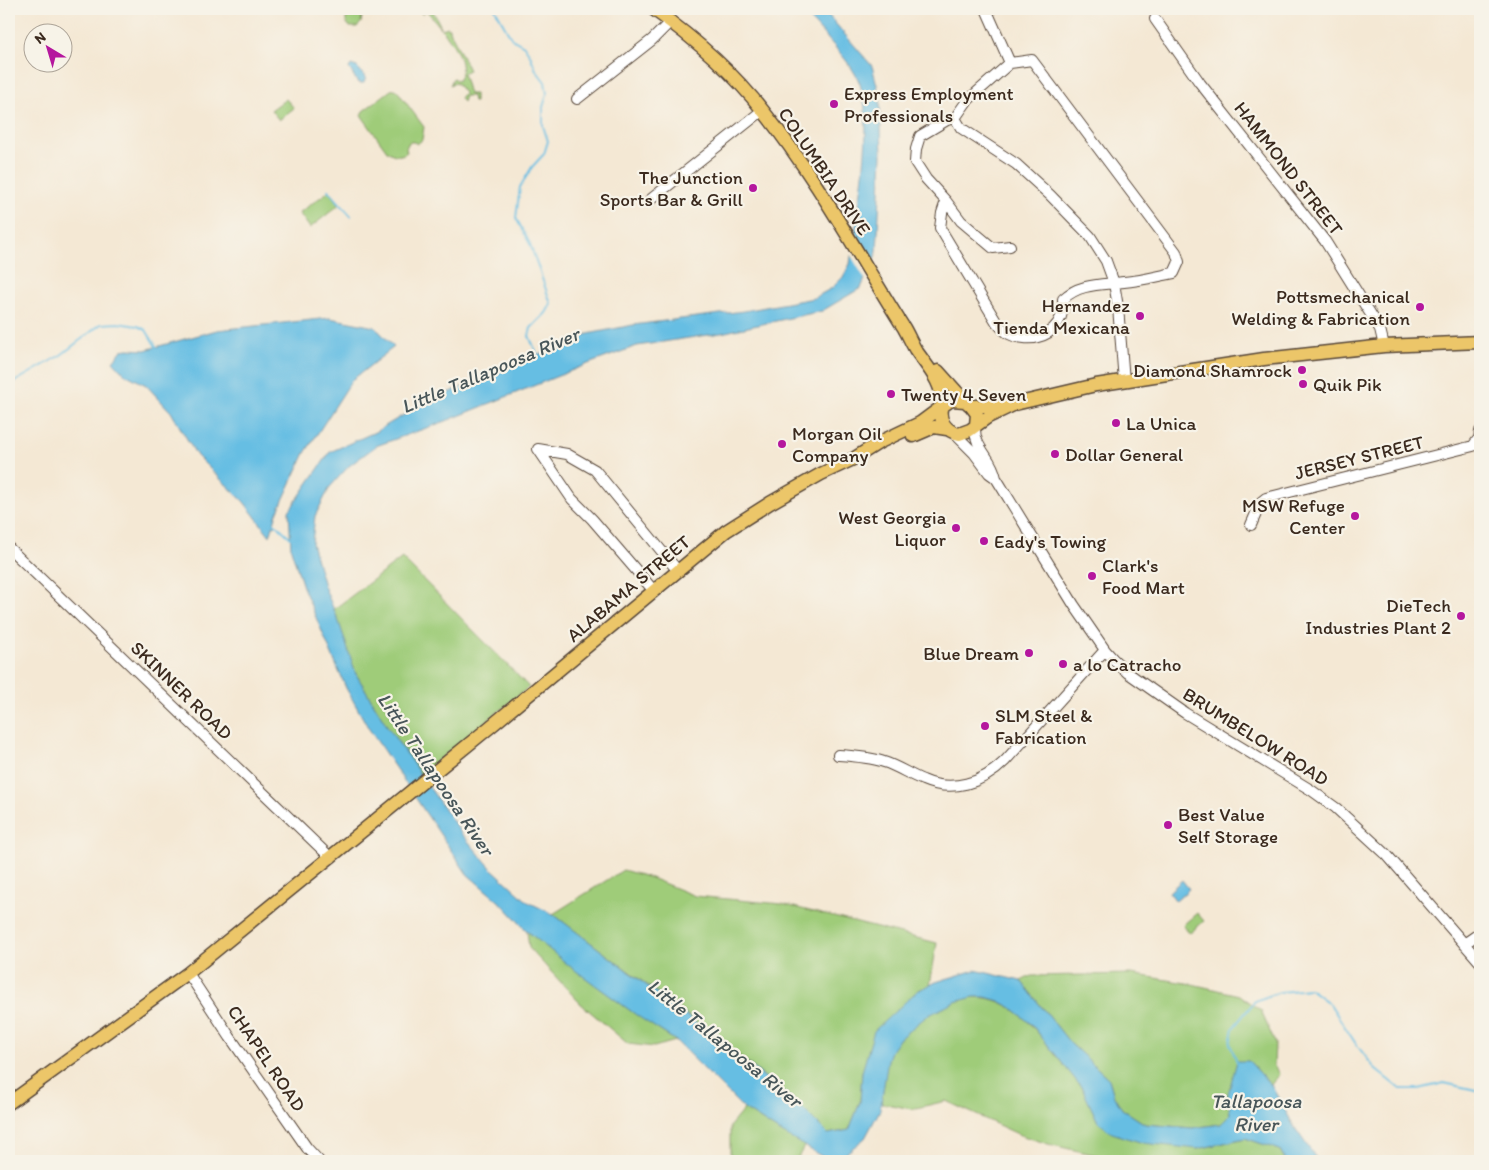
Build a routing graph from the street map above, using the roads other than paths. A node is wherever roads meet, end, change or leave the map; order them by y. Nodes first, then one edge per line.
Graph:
1 (653, 9) edge
2 (986, 9) edge
3 (1155, 18) dead end
4 (671, 21) junction
5 (1010, 63) junction
6 (577, 99) dead end
7 (763, 110) junction
8 (956, 118) junction
9 (650, 200) dead end
10 (946, 201) junction
11 (1010, 246) dead end
12 (1114, 283) junction
13 (904, 328) junction
14 (1480, 342) edge
15 (1384, 346) junction
16 (1124, 381) junction
17 (1096, 385) junction
18 (968, 403) junction
19 (942, 407) junction
20 (976, 426) junction
21 (951, 431) junction
22 (1480, 431) edge
23 (853, 458) junction
24 (996, 478) junction
25 (1251, 524) dead end
26 (9, 548) edge
27 (678, 571) junction
28 (654, 591) junction
29 (1105, 650) junction
30 (838, 755) dead end
31 (331, 858) junction
32 (1480, 933) edge
33 (1464, 944) junction
34 (1480, 962) edge
35 (188, 973) junction
36 (9, 1103) edge
37 (320, 1161) edge

1 - 4 main road, COLUMBIA DRIVE
2 - 5 street
3 - 15 street, HAMMOND STREET
4 - 6 street
4 - 7 main road, COLUMBIA DRIVE
5 - 8 street
5 - 12 street
7 - 9 street
7 - 13 main road, COLUMBIA DRIVE
8 - 10 street
8 - 12 street
10 - 11 street
10 - 12 street
12 - 16 street
13 - 18 main road, COLUMBIA DRIVE
13 - 19 main road, COLUMBIA DRIVE
14 - 15 main road
15 - 16 main road
16 - 17 main road
17 - 18 main road
17 - 20 main road
18 - 19 main road
18 - 20 main road
19 - 21 main road
19 - 23 main road, ALABAMA STREET
20 - 21 main road
20 - 24 street, BRUMBELOW ROAD
21 - 23 main road, ALABAMA STREET
21 - 24 street, BRUMBELOW ROAD
22 - 25 street, JERSEY STREET
23 - 27 main road, ALABAMA STREET
24 - 29 street, BRUMBELOW ROAD
26 - 31 street, SKINNER ROAD
27 - 28 main road, ALABAMA STREET
27 - 28 street
28 - 31 main road, ALABAMA STREET
29 - 30 street
29 - 33 street, BRUMBELOW ROAD
31 - 35 main road, ALABAMA STREET
32 - 33 street
33 - 34 street, BRUMBELOW ROAD
35 - 36 main road, ALABAMA STREET
35 - 37 street, CHAPEL ROAD

